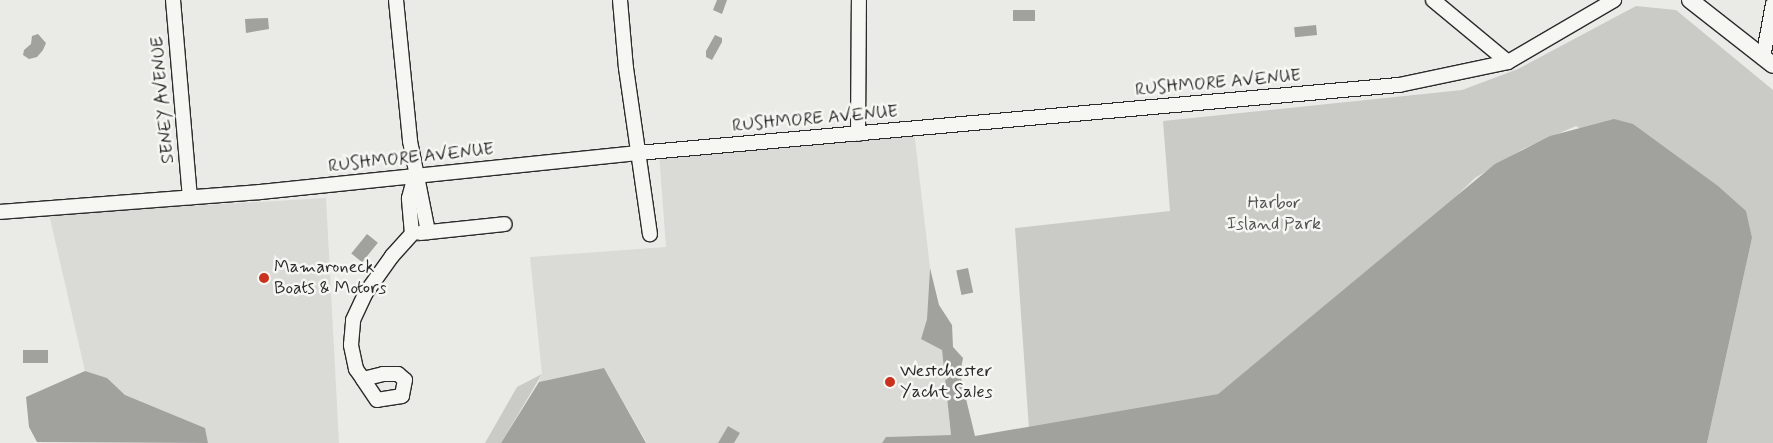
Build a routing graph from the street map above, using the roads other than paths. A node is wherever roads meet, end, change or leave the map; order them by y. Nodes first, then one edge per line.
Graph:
1 (174, 0) edge
2 (396, 0) edge
3 (620, 0) edge
4 (859, 0) edge
5 (1434, 0) edge
6 (1614, 0) edge
7 (1690, 0) edge
8 (1773, 4) edge
9 (1768, 61) edge
10 (1508, 62) junction
11 (858, 134) junction
12 (638, 154) junction
13 (415, 176) junction
14 (190, 197) junction
15 (0, 212) edge
16 (505, 224) dead end
17 (428, 232) junction
18 (412, 234) junction
19 (650, 234) dead end
20 (363, 379) dead end

1 - 14 street, SENEY AVENUE
2 - 13 street
3 - 12 street
4 - 11 street
5 - 10 street
6 - 10 street, RUSHMORE AVENUE
7 - 9 street
8 - 9 street
10 - 11 street, RUSHMORE AVENUE
11 - 12 street, RUSHMORE AVENUE
12 - 13 street, RUSHMORE AVENUE
12 - 19 street
13 - 14 street, RUSHMORE AVENUE
13 - 17 street
13 - 18 street
14 - 15 street, RUSHMORE AVENUE
16 - 17 street
17 - 18 street
18 - 20 street

